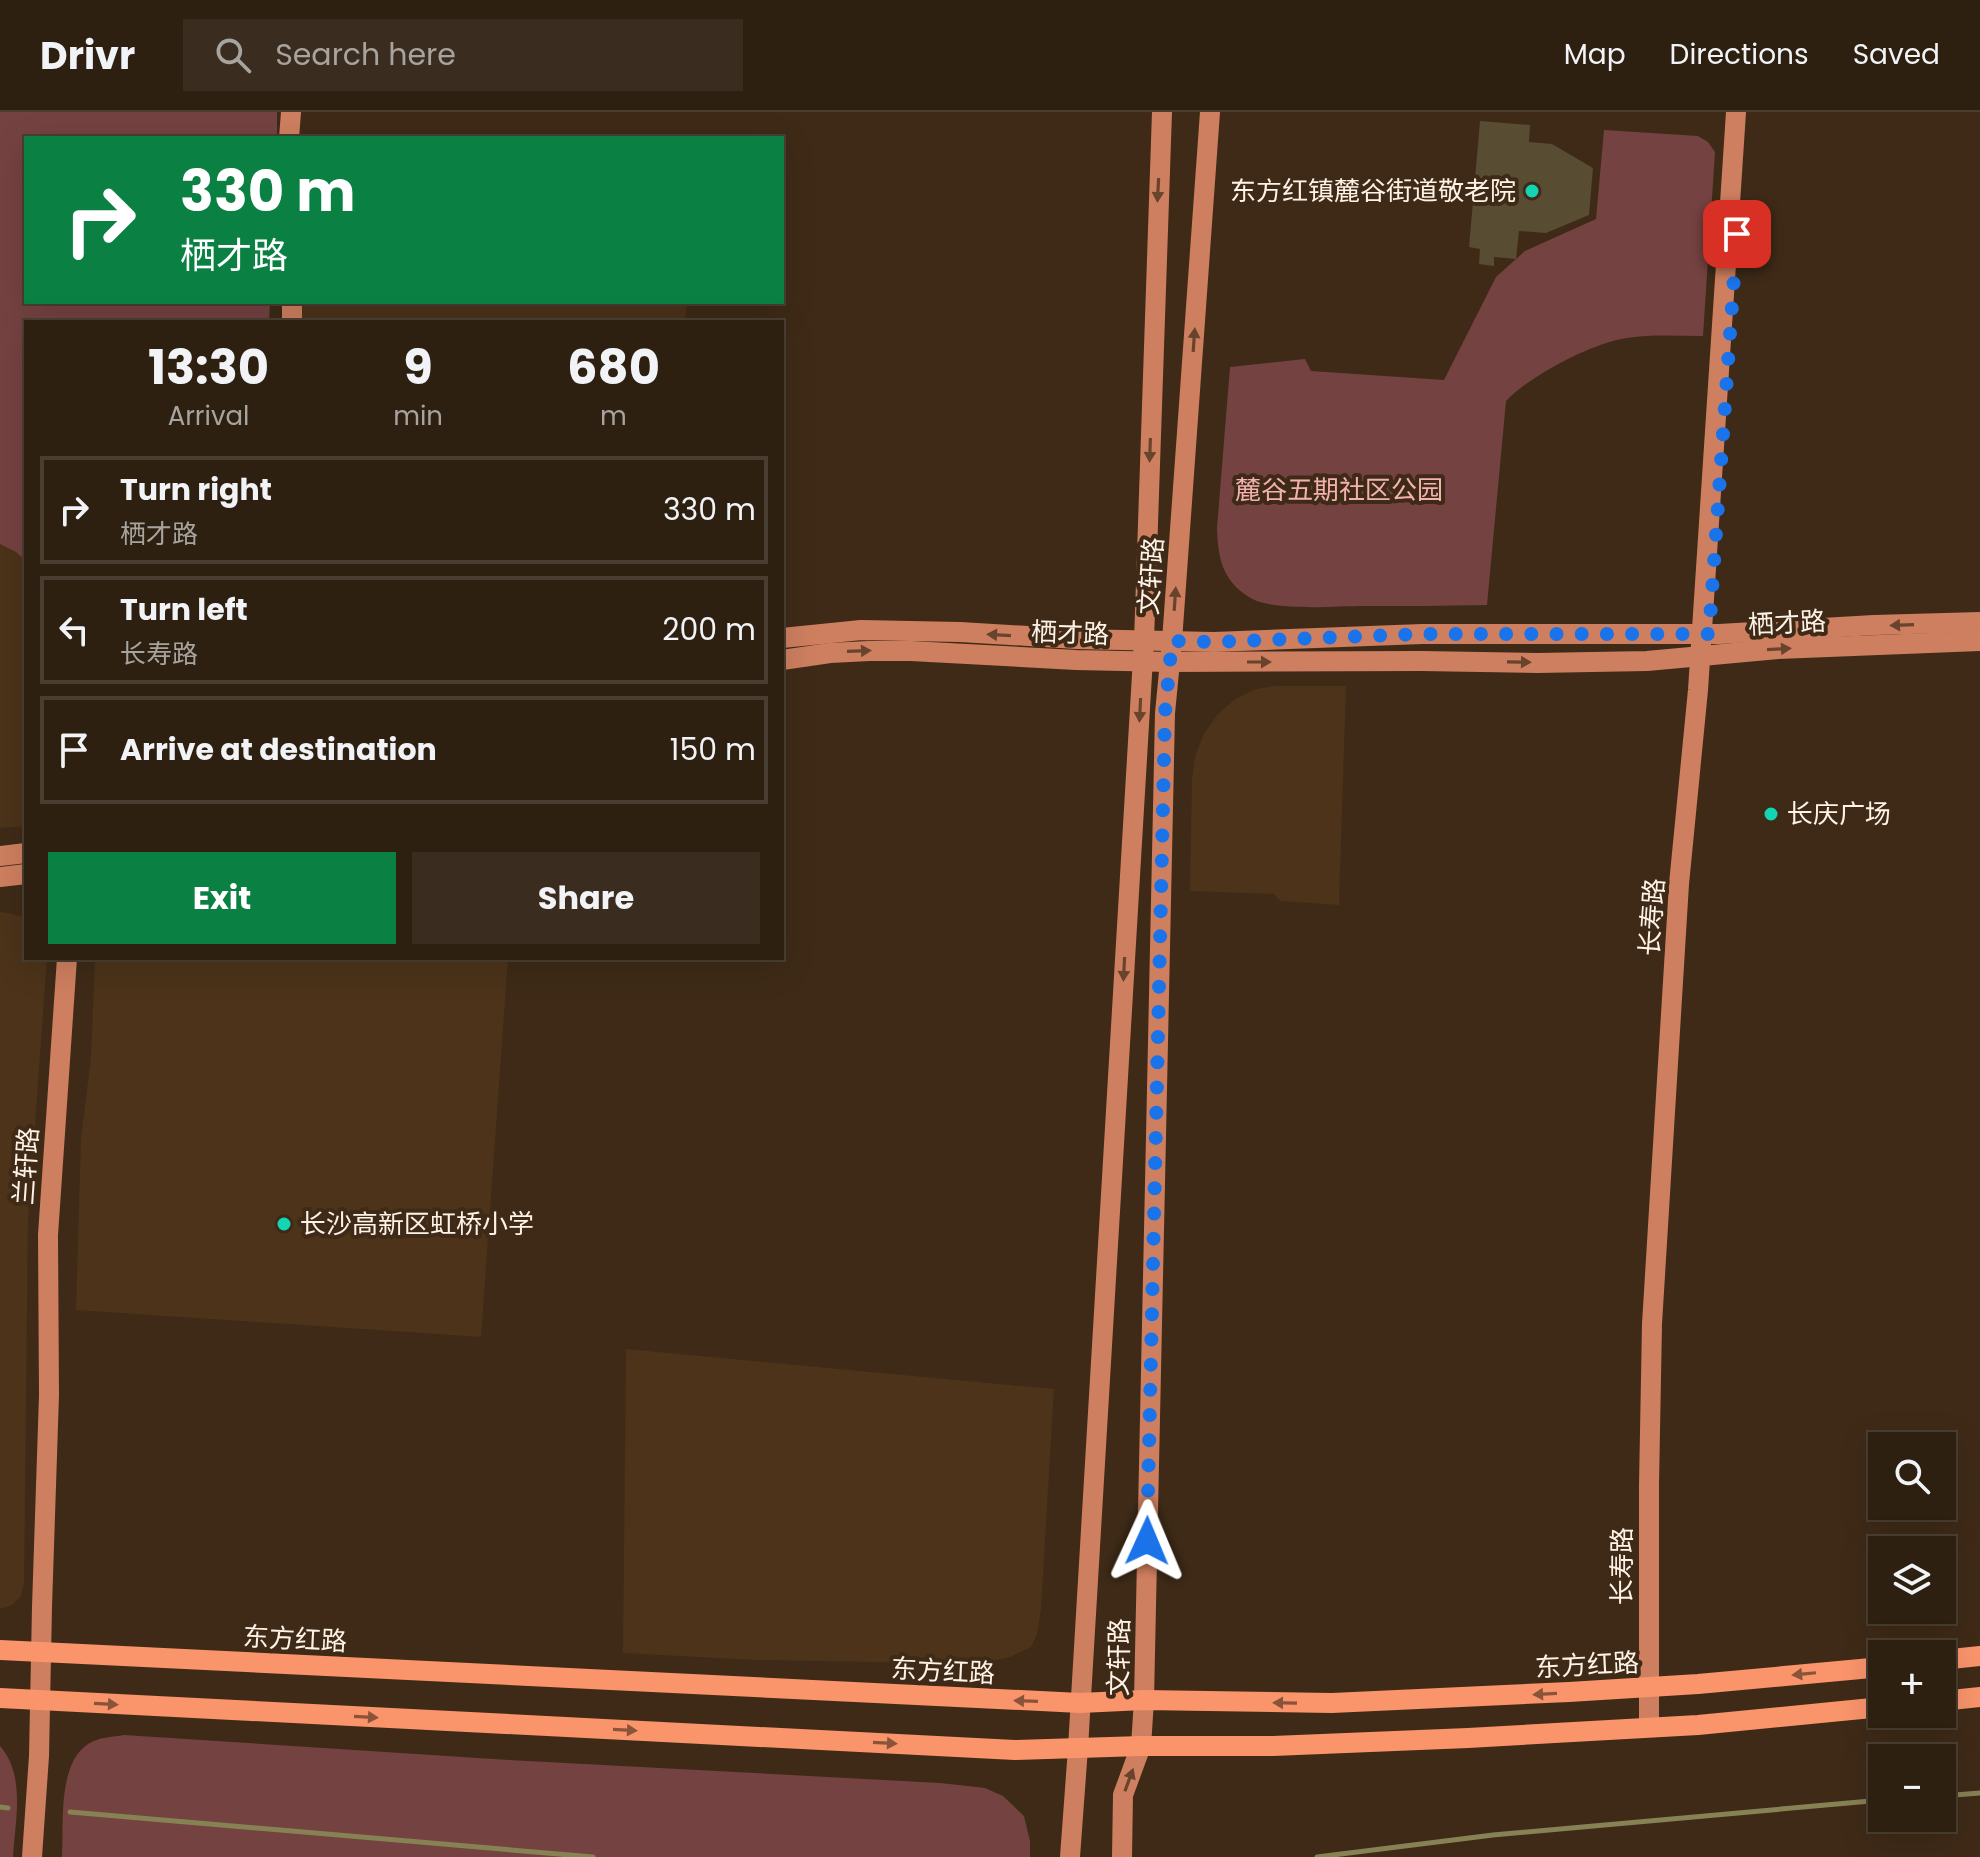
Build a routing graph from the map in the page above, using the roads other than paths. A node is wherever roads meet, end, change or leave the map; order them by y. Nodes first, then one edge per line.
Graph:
1 (291, 112) edge
2 (299, 112) edge
3 (1162, 112) edge
4 (1210, 112) edge
5 (1736, 112) edge
6 (1745, 112) edge
7 (289, 136) edge
8 (298, 136) edge
9 (1980, 622) edge
10 (784, 638) edge
11 (1172, 641) junction
12 (1980, 641) edge
13 (1705, 645) junction
14 (1143, 651) junction
15 (784, 660) edge
16 (1170, 662) junction
17 (24, 853) edge
18 (0, 856) edge
19 (24, 874) edge
20 (0, 877) edge
21 (67, 960) edge
22 (76, 960) edge
23 (0, 1650) edge
24 (46, 1652) junction
25 (1980, 1656) edge
26 (1956, 1659) edge
27 (1868, 1668) edge
28 (1654, 1687) junction
29 (1980, 1697) edge
30 (0, 1698) edge
31 (45, 1700) junction
32 (1144, 1700) junction
33 (1956, 1700) edge
34 (1080, 1703) junction
35 (1868, 1708) edge
36 (1654, 1727) junction
37 (1141, 1746) junction
38 (1078, 1748) junction
39 (32, 1857) edge
40 (42, 1857) edge
41 (1070, 1857) edge
42 (1122, 1857) edge

1 - 7 main road
2 - 8 main road
3 -> 14 main road, 文轩路
11 -> 4 main road, 文轩路
5 - 13 main road, 长寿路
6 - 13 main road, 长寿路
9 -> 13 main road, 栖才路
14 -> 10 main road, 栖才路
11 - 13 main road, 栖才路
11 - 14 main road, 栖才路
11 - 16 main road, 文轩路
13 -> 12 main road, 栖才路
16 -> 13 main road, 栖才路
13 - 28 main road, 长寿路
15 -> 14 main road, 栖才路
14 - 16 main road, 栖才路
14 -> 34 main road, 文轩路
16 - 32 main road, 文轩路
17 - 18 main road
19 - 20 main road
21 - 24 main road, 兰轩路
22 - 24 main road, 兰轩路
23 - 24 main road, 东方红路
24 - 31 main road, 兰轩路
34 -> 24 main road, 东方红路
25 - 26 main road
27 -> 28 main road, 东方红路
28 -> 32 main road, 东方红路
28 - 36 main road, 长寿路
29 - 33 main road
30 - 31 main road
31 -> 38 main road
31 - 39 main road, 兰轩路
31 - 40 main road, 兰轩路
32 - 34 main road, 东方红路
32 - 37 main road, 文轩路
34 - 38 main road, 文轩路
35 - 36 main road
36 - 37 main road
37 - 38 main road
42 -> 37 main road, 文轩路
38 - 41 main road, 文轩路

